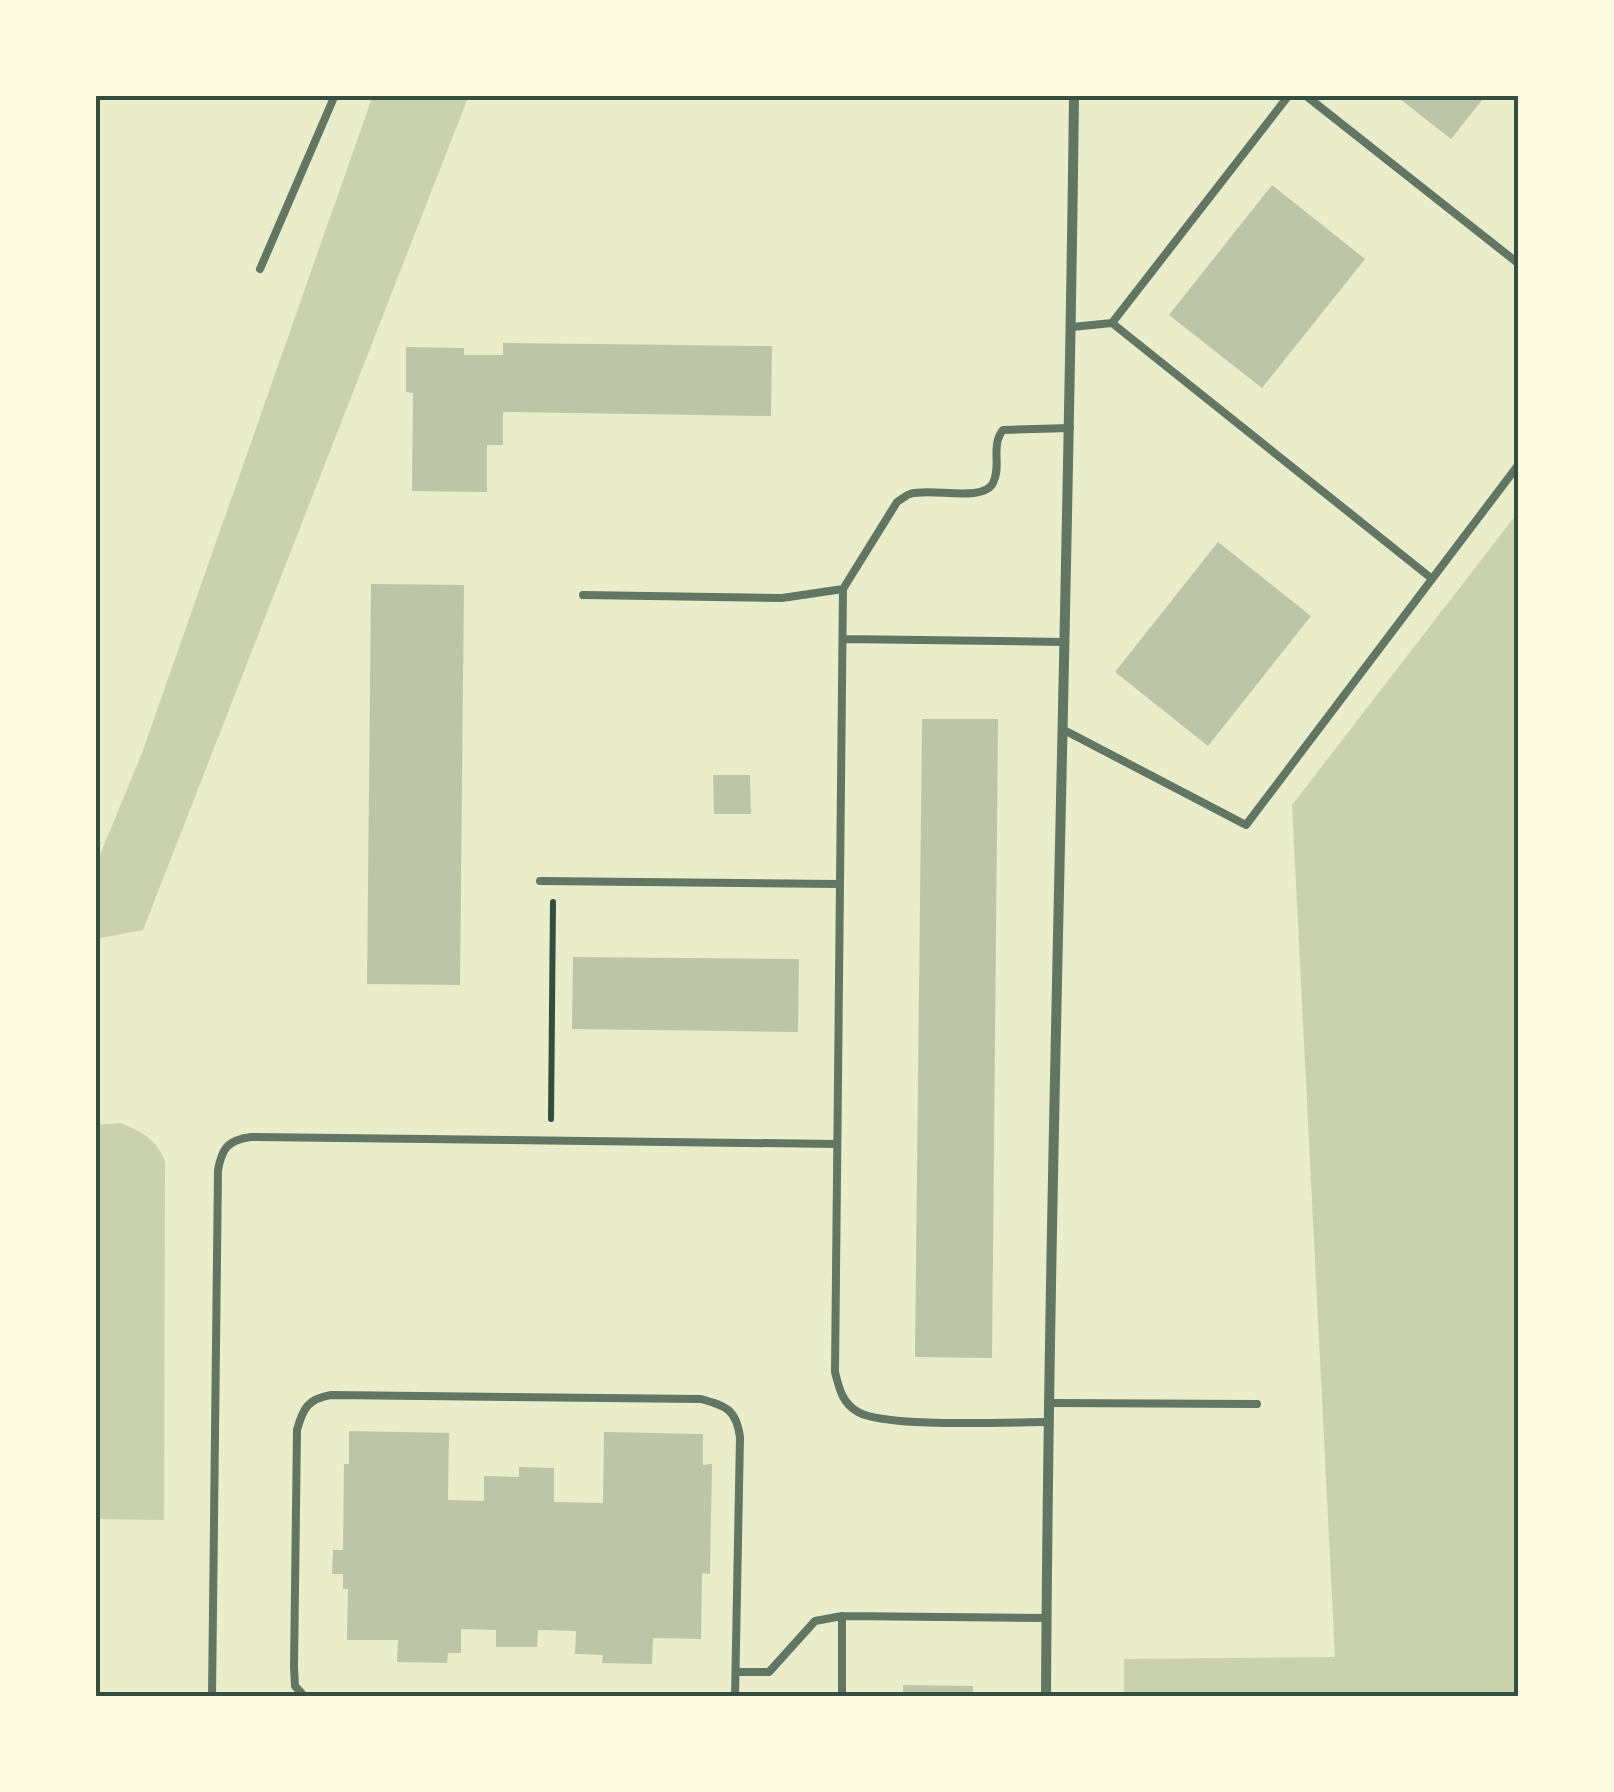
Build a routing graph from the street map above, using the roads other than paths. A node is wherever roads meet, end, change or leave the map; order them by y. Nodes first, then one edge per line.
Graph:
1 (335, 95) edge
2 (1074, 95) edge
3 (1289, 95) edge
4 (1304, 95) edge
5 (1519, 264) edge
6 (260, 270) dead end
7 (1112, 323) junction
8 (1072, 327) junction
9 (1070, 428) junction
10 (1519, 464) edge
11 (1431, 578) junction
12 (843, 590) junction
13 (583, 595) dead end
14 (843, 639) junction
15 (1066, 642) junction
16 (1064, 730) junction
17 (540, 881) dead end
18 (840, 884) junction
19 (838, 1144) junction
20 (1048, 1403) junction
21 (1257, 1404) dead end
22 (1048, 1422) junction
23 (842, 1616) junction
24 (1046, 1618) junction
25 (738, 1672) junction
26 (212, 1697) edge
27 (305, 1697) edge
28 (735, 1697) edge
29 (842, 1697) edge
30 (1046, 1697) edge

1 - 6 lane
2 - 8 street
3 - 7 lane
4 - 5 lane
7 - 8 lane
7 - 11 lane
8 - 9 street
9 - 12 lane
9 - 15 street
10 - 11 lane
11 - 16 lane
12 - 13 lane
12 - 14 lane
14 - 15 lane
14 - 18 lane
15 - 16 street
16 - 20 street
17 - 18 lane
18 - 19 lane
19 - 22 lane
19 - 26 lane
20 - 21 lane
20 - 22 street
22 - 24 street
23 - 24 lane
23 - 25 lane
23 - 29 lane
24 - 30 street
25 - 27 lane
25 - 28 lane

